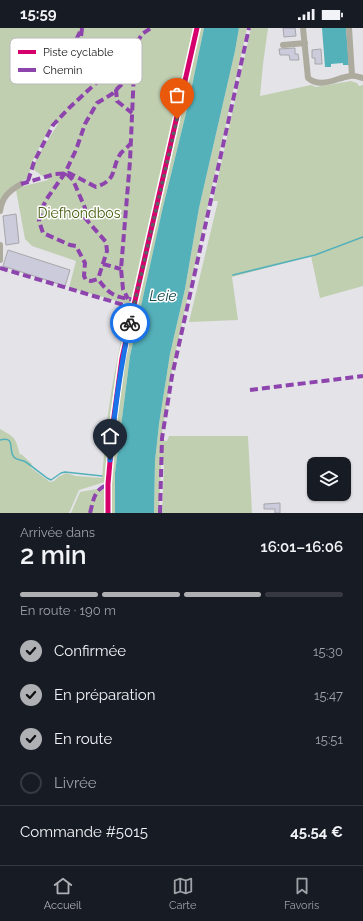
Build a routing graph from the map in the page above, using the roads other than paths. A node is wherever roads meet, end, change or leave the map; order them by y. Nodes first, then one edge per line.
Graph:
1 (197, 28) edge
2 (303, 28) edge
3 (349, 28) edge
4 (305, 43) junction
5 (283, 45) dead end
6 (352, 75) junction
7 (363, 78) edge
8 (21, 184) dead end
9 (0, 211) edge
10 (0, 244) edge
11 (0, 260) edge
12 (108, 513) edge

1 - 12 lane
2 - 4 lane
3 - 6 lane
4 - 5 lane
4 - 6 lane
6 - 7 lane
8 - 9 lane
10 - 11 lane

